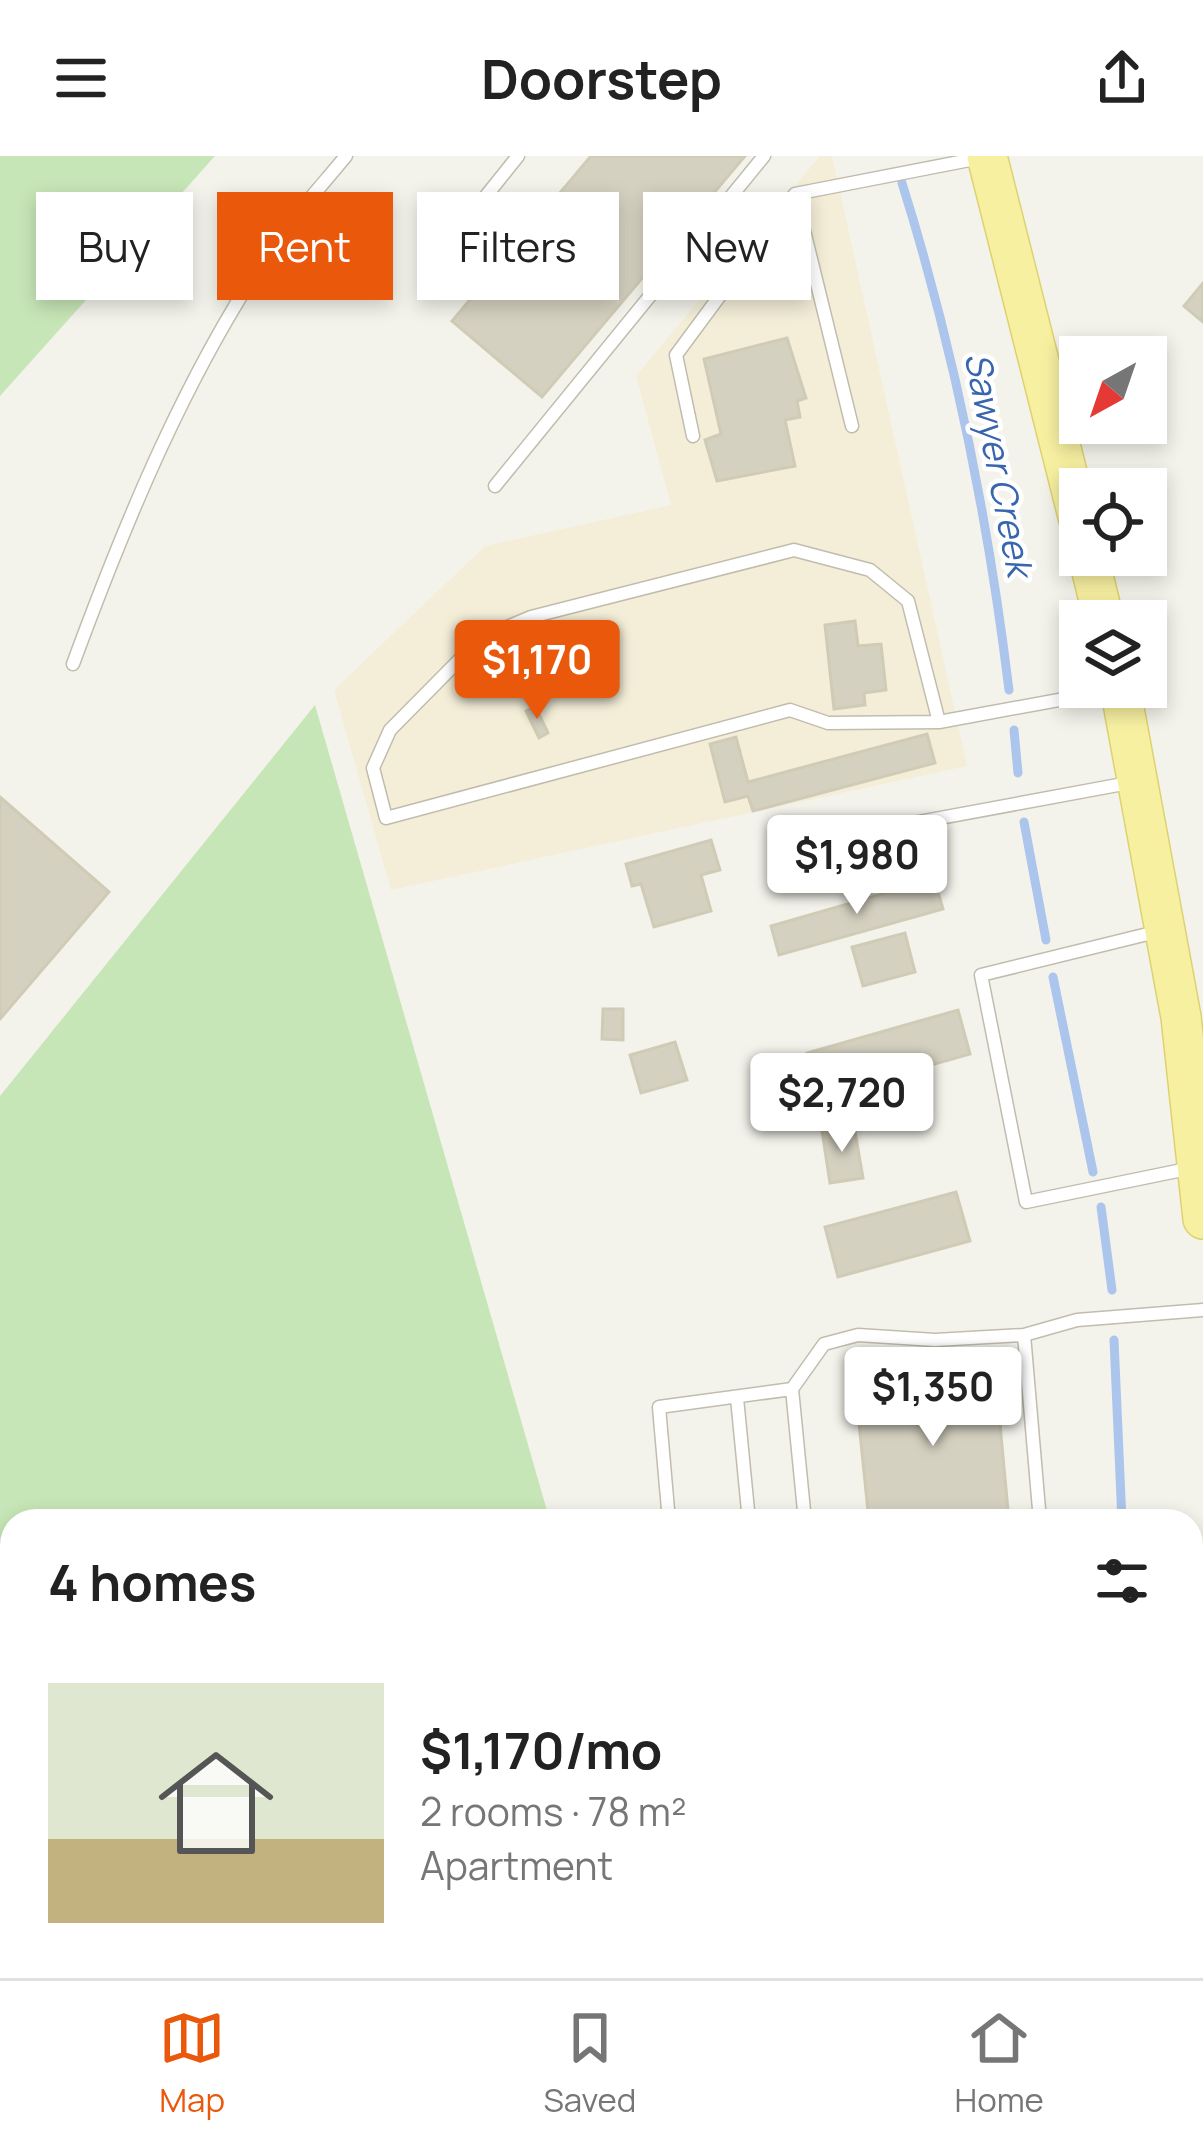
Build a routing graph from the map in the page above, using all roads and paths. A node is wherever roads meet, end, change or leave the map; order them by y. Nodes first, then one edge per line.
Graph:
1 (346, 156) edge
2 (518, 156) edge
3 (764, 156) edge
4 (987, 156) edge
5 (489, 192) edge
6 (805, 192) edge
7 (811, 259) edge
8 (717, 300) edge
9 (852, 426) dead end
10 (693, 436) dead end
11 (1066, 468) edge
12 (494, 486) dead end
13 (73, 664) dead end
14 (1059, 699) edge
15 (1125, 708) edge
16 (939, 722) junction
17 (1141, 781) junction
18 (789, 846) dead end
19 (1166, 929) junction
20 (1198, 1167) junction
21 (1203, 1219) edge
22 (1203, 1310) edge
23 (1024, 1335) junction
24 (792, 1389) junction
25 (737, 1398) junction
26 (668, 1509) edge
27 (748, 1509) edge
28 (804, 1509) edge
29 (1039, 1509) edge

1 - 13 lane
2 - 5 lane
3 - 12 lane
4 - 6 lane
4 - 11 main road
7 - 9 lane
8 - 10 lane
14 - 16 lane
15 - 17 main road
16 - 16 lane
17 - 18 lane
17 - 19 main road
19 - 20 main road
19 - 20 lane
20 - 21 main road
22 - 23 lane
23 - 24 lane
23 - 29 lane
24 - 25 lane
24 - 28 lane
25 - 26 lane
25 - 27 lane

